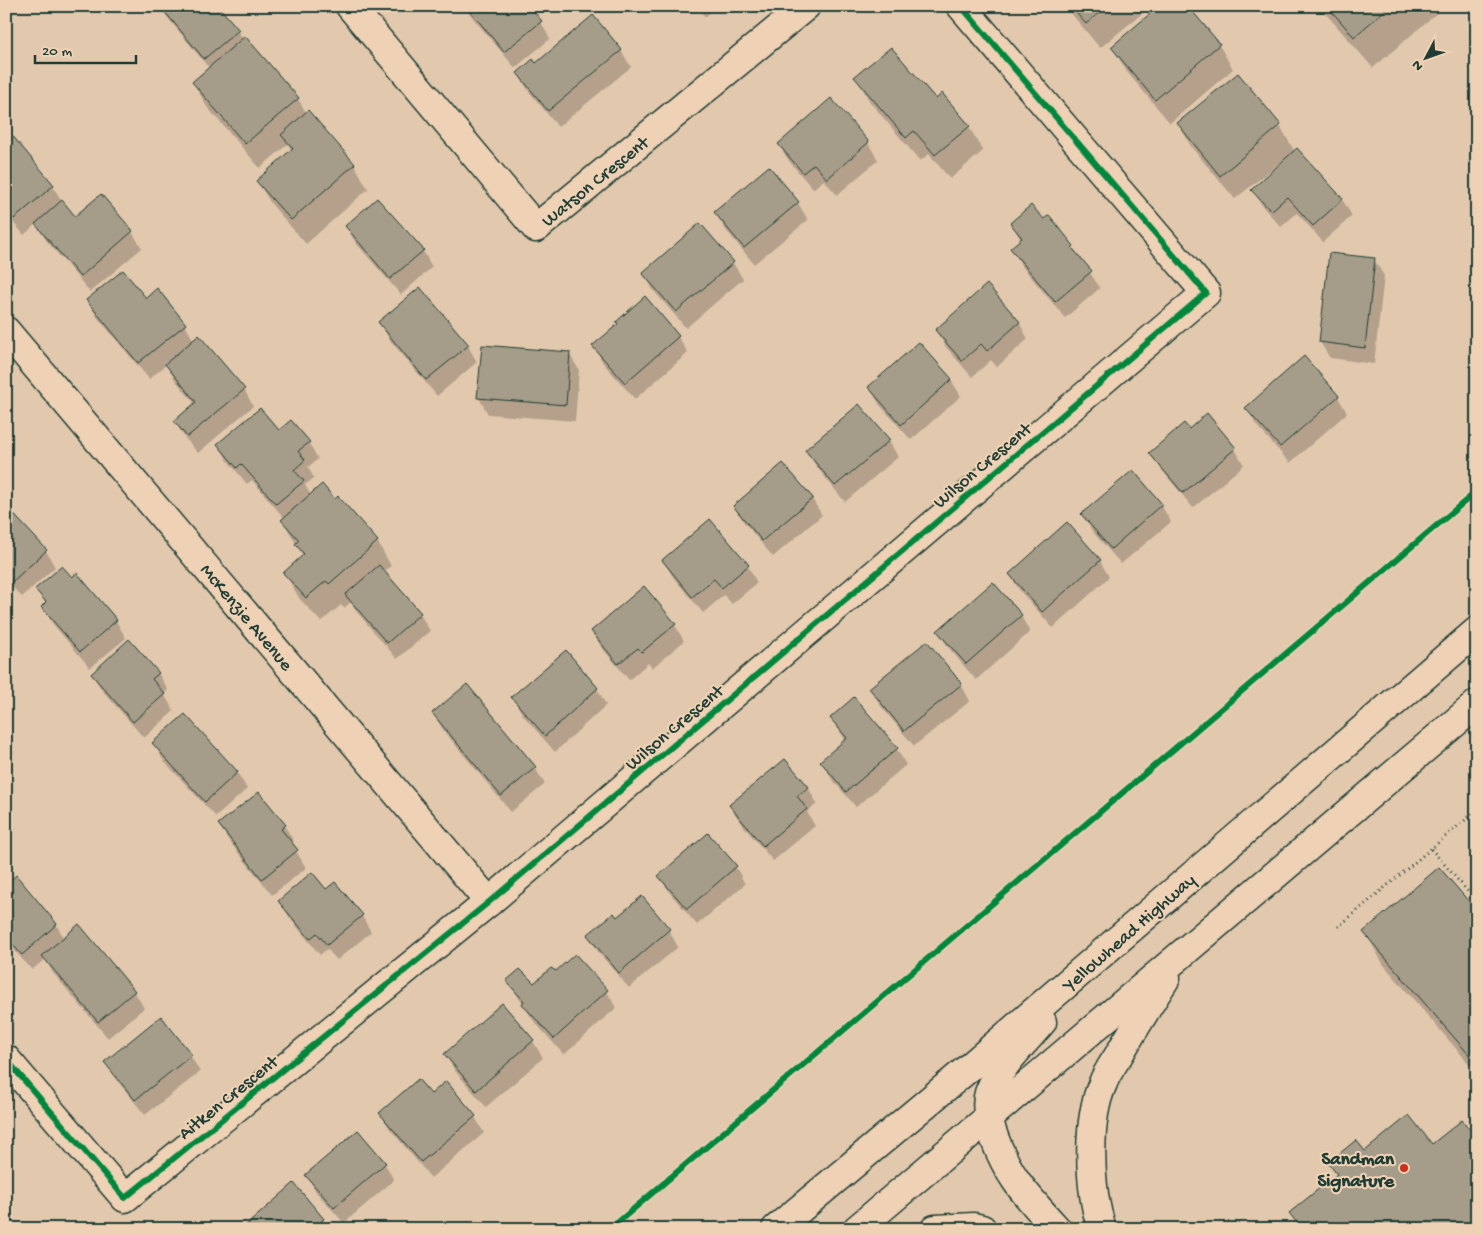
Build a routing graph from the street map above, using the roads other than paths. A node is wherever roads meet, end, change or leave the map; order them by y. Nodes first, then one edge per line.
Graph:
1 (350, 6) edge
2 (806, 6) edge
3 (961, 6) edge
4 (6, 331) edge
5 (1477, 631) edge
6 (1477, 704) edge
7 (489, 902) junction
8 (1183, 952) junction
9 (1088, 965) junction
10 (6, 1059) edge
11 (988, 1117) junction
12 (776, 1229) edge
13 (857, 1229) edge
14 (935, 1229) edge
15 (982, 1229) edge
16 (1057, 1229) edge
17 (1102, 1229) edge

1 - 2 main road, Watson Crescent
3 - 7 main road, Wilson Crescent
4 - 7 main road, McKenzie Avenue
5 - 9 main road, Yellowhead Highway
6 - 8 main road
7 - 10 main road, Aitken Crescent
8 - 11 main road
8 - 17 main road
9 - 11 main road
9 - 12 main road, Yellowhead Highway
11 - 13 main road
11 - 16 main road
14 - 15 main road

